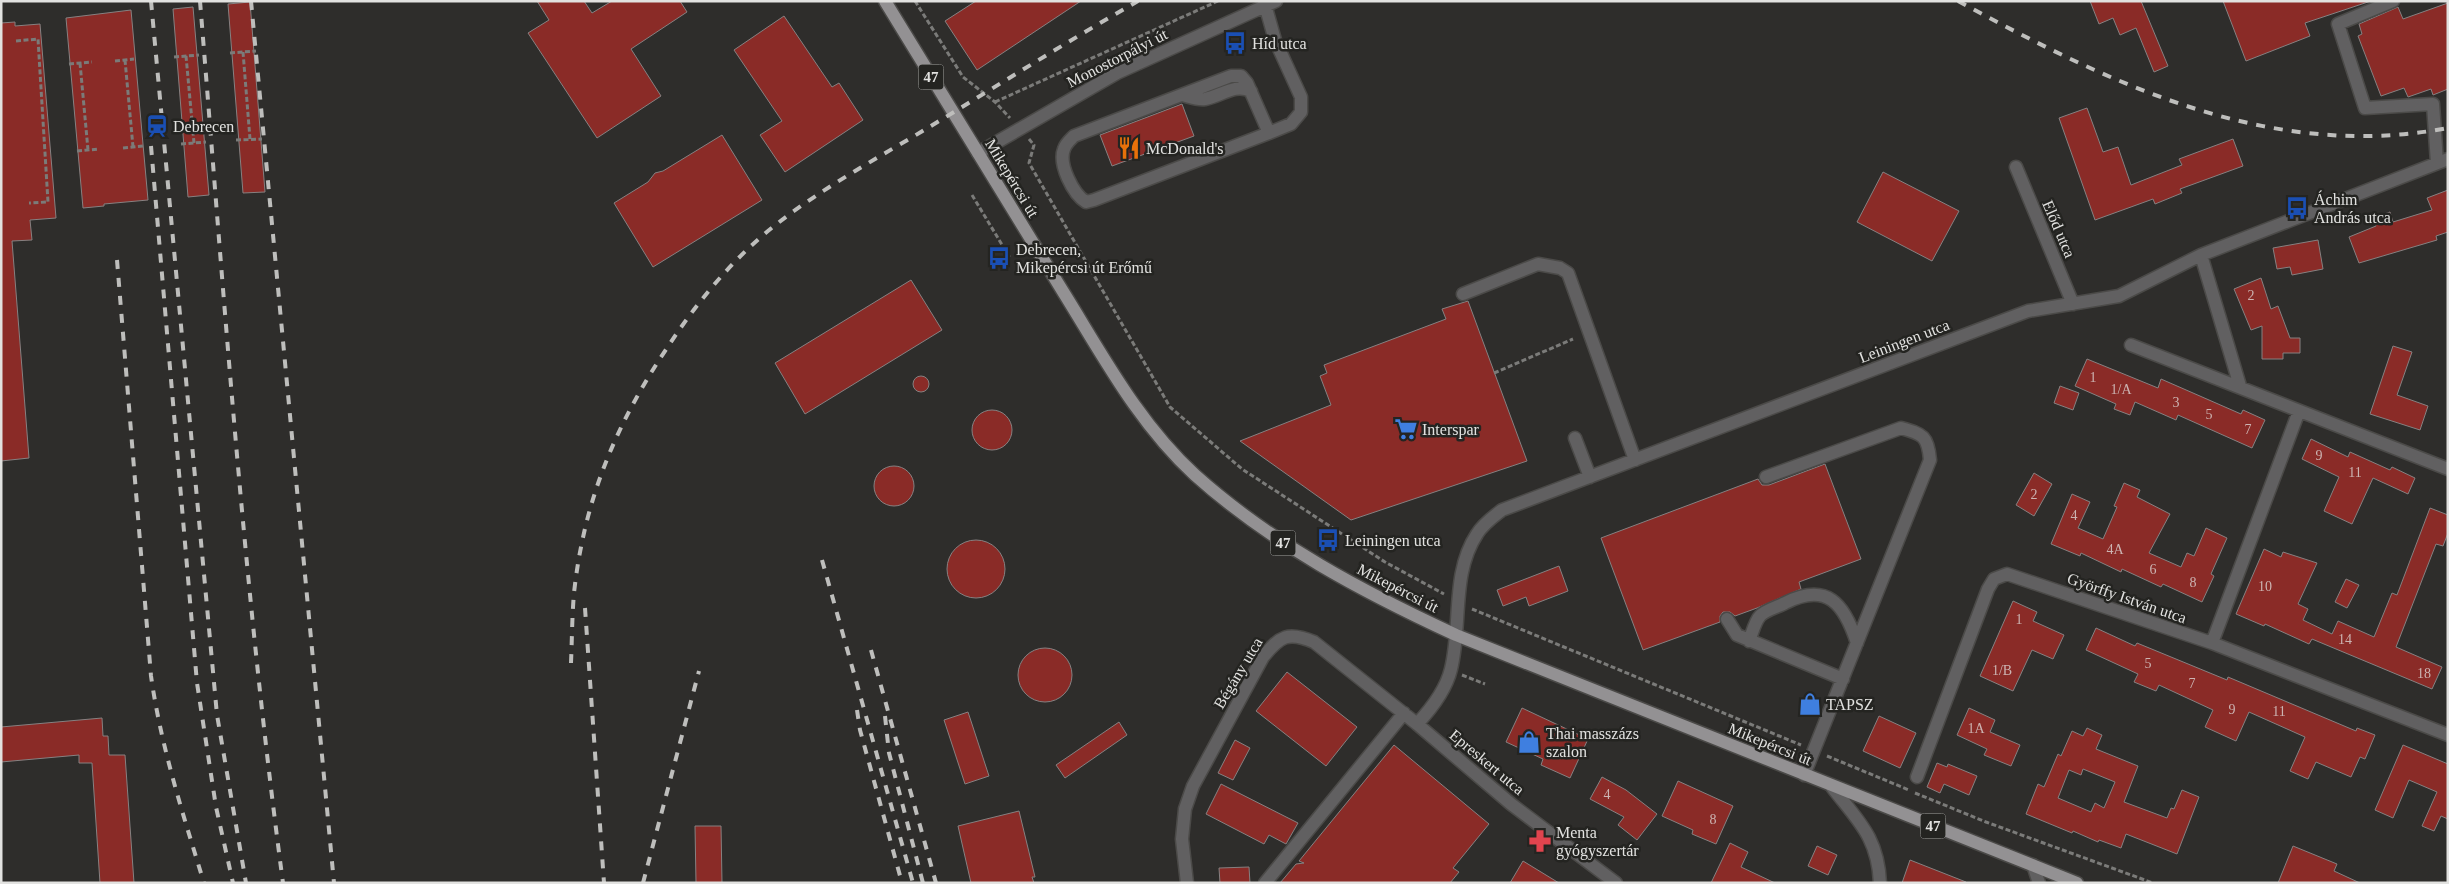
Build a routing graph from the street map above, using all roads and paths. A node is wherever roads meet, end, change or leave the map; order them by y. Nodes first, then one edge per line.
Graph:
1 (885, 1) edge
2 (915, 1) edge
3 (1218, 1) edge
4 (2392, 1) edge
5 (1269, 3) edge
6 (16, 41) dead end
7 (256, 51) dead end
8 (243, 52) junction
9 (230, 53) dead end
10 (199, 55) dead end
11 (186, 56) junction
12 (174, 57) dead end
13 (125, 60) junction
14 (134, 60) dead end
15 (115, 61) dead end
16 (92, 62) dead end
17 (80, 63) junction
18 (69, 64) dead end
19 (995, 102) junction
20 (1020, 128) junction
21 (1270, 133) junction
22 (250, 139) junction
23 (262, 139) dead end
24 (236, 140) dead end
25 (206, 142) dead end
26 (194, 143) junction
27 (181, 144) dead end
28 (143, 146) dead end
29 (133, 147) junction
30 (123, 148) dead end
31 (99, 149) dead end
32 (88, 150) junction
33 (77, 151) dead end
34 (978, 153) junction
35 (2442, 161) edge
36 (2016, 167) dead end
37 (972, 195) dead end
38 (29, 203) dead end
39 (2201, 255) junction
40 (1010, 258) dead end
41 (1463, 294) dead end
42 (2073, 304) junction
43 (1573, 339) dead end
44 (2131, 345) dead end
45 (1494, 373) dead end
46 (2240, 386) junction
47 (2299, 411) junction
48 (1576, 438) dead end
49 (1635, 460) junction
50 (2448, 469) edge
51 (1590, 477) junction
52 (1766, 477) dead end
53 (1458, 601) junction
54 (1727, 619) dead end
55 (1456, 635) junction
56 (1749, 641) junction
57 (1857, 643) junction
58 (2212, 643) junction
59 (1843, 679) junction
60 (1404, 713) junction
61 (1417, 724) junction
62 (2448, 735) edge
63 (1814, 751) junction
64 (1804, 775) junction
65 (1917, 777) dead end
66 (1832, 786) junction
67 (2033, 865) junction
68 (1187, 883) edge
69 (1265, 883) edge
70 (1616, 883) edge
71 (1880, 883) edge
72 (2039, 883) edge
73 (2077, 883) edge
74 (2153, 883) edge

1 - 34 main road, Mikepércsi út / 47
2 - 19 path
3 - 19 path
4 - 35 street
5 - 20 street, Monostorpályi út
5 - 21 street
6 - 38 path
7 - 8 path
8 - 9 path
8 - 22 path
10 - 11 path
11 - 12 path
11 - 26 path
13 - 14 path
13 - 15 path
13 - 29 path
16 - 17 path
17 - 18 path
17 - 32 path
19 - 20 path
20 - 34 street, Monostorpályi út
20 - 53 path
21 - 21 street
22 - 23 path
22 - 24 path
25 - 26 path
26 - 27 path
28 - 29 path
29 - 30 path
31 - 32 path
32 - 33 path
34 - 55 main road, Mikepércsi út / 47
35 - 39 street, Leiningen utca
36 - 42 street, Előd utca
37 - 40 path
39 - 42 street, Leiningen utca
39 - 46 street
41 - 49 street
42 - 49 street, Leiningen utca
43 - 45 path
44 - 46 street
46 - 47 street
47 - 50 street
47 - 58 street
48 - 51 street
49 - 51 street, Leiningen utca
51 - 53 street, Leiningen utca
52 - 57 street
53 - 55 street, Leiningen utca
53 - 63 path
54 - 56 street
55 - 61 street
55 - 64 main road, Mikepércsi út / 47
56 - 57 street
56 - 59 street
57 - 59 street
58 - 62 street, Györffy István utca
58 - 65 street, Györffy István utca
59 - 63 street
60 - 61 street, Bégány utca
60 - 68 street, Bégány utca
60 - 69 street
61 - 70 street, Epreskert utca
63 - 64 street
63 - 74 path
64 - 66 main road, Mikepércsi út / 47
66 - 67 main road, Mikepércsi út / 47
66 - 71 street
67 - 72 street
67 - 73 main road, Mikepércsi út / 47

